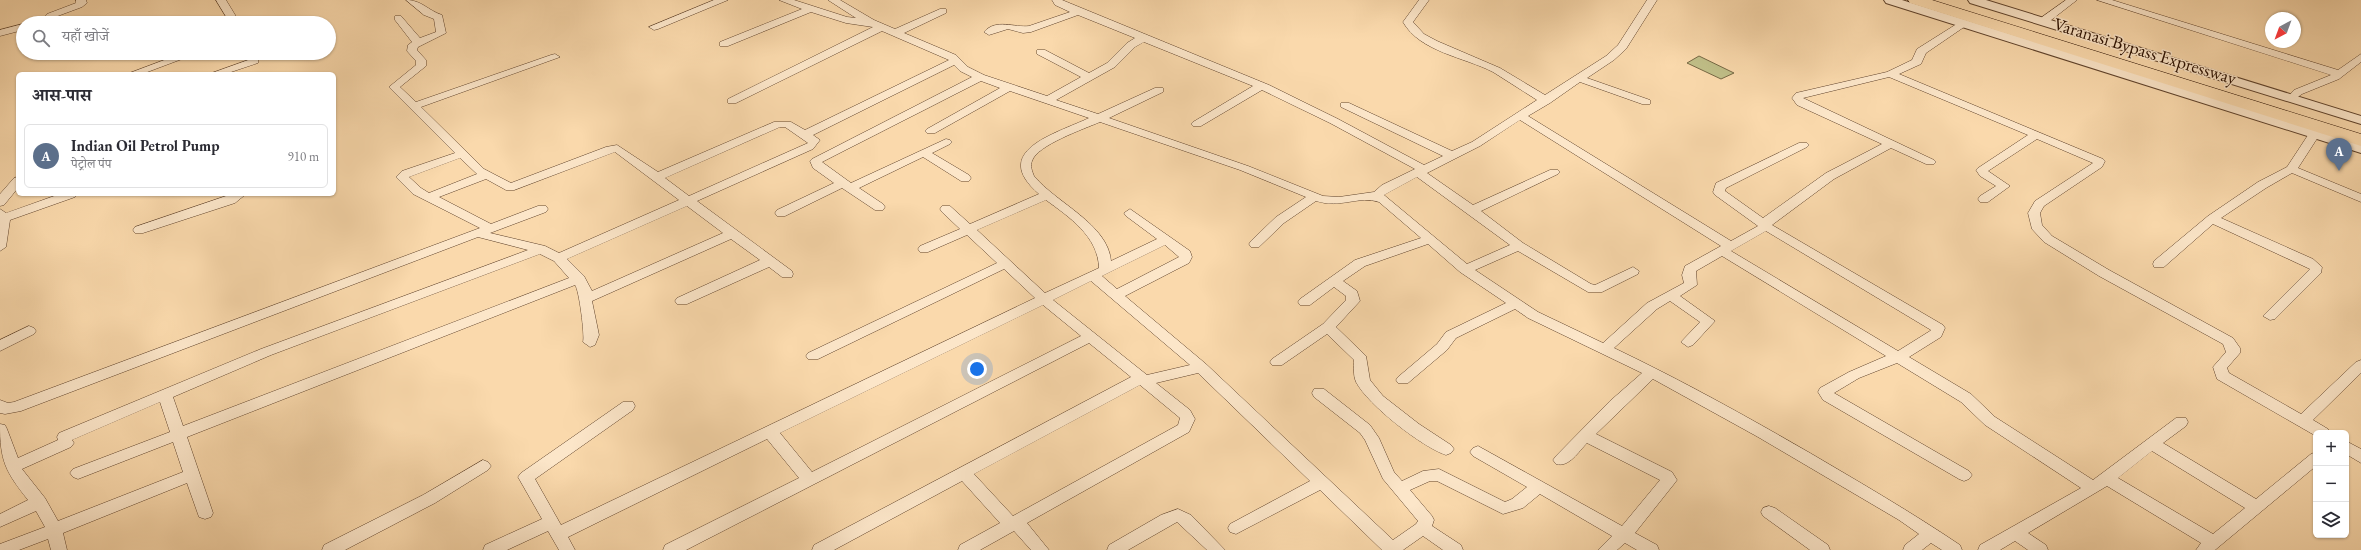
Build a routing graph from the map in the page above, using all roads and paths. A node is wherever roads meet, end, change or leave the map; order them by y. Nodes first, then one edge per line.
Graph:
1 (81, 0) edge
2 (222, 0) edge
3 (411, 0) edge
4 (723, 0) edge
5 (784, 0) edge
6 (833, 0) edge
7 (1057, 0) edge
8 (1424, 0) edge
9 (1652, 0) edge
10 (1890, 0) edge
11 (1916, 0) edge
12 (1946, 0) edge
13 (1974, 0) edge
14 (2072, 0) edge
15 (2102, 0) edge
16 (810, 9) junction
17 (943, 11) dead end
18 (1078, 12) junction
19 (50, 16) edge
20 (231, 16) edge
21 (398, 18) dead end
22 (2042, 22) junction
23 (1963, 23) junction
24 (876, 24) junction
25 (654, 27) dead end
26 (16, 29) edge
27 (989, 32) dead end
28 (0, 33) edge
29 (895, 33) junction
30 (1142, 38) junction
31 (418, 42) junction
32 (724, 44) dead end
33 (1041, 52) dead end
34 (555, 57) dead end
35 (2361, 57) edge
36 (173, 60) edge
37 (956, 60) junction
38 (254, 61) dead end
39 (138, 72) edge
40 (220, 72) edge
41 (1890, 74) junction
42 (2340, 74) junction
43 (1087, 76) junction
44 (980, 77) junction
45 (1578, 78) junction
46 (1261, 86) junction
47 (1009, 87) junction
48 (1159, 90) dead end
49 (2292, 98) junction
50 (1048, 100) junction
51 (1546, 100) junction
52 (732, 101) dead end
53 (1646, 102) dead end
54 (1345, 105) dead end
55 (415, 106) junction
56 (1521, 116) junction
57 (1097, 118) junction
58 (2361, 120) edge
59 (1197, 124) dead end
60 (2361, 128) edge
61 (931, 131) dead end
62 (806, 134) junction
63 (2038, 134) junction
64 (2314, 134) junction
65 (2361, 140) edge
66 (946, 142) dead end
67 (1891, 144) junction
68 (1803, 145) dead end
69 (2361, 149) edge
70 (924, 153) junction
71 (462, 154) junction
72 (1453, 156) junction
73 (1930, 162) dead end
74 (2291, 169) junction
75 (1422, 171) junction
76 (1554, 172) dead end
77 (486, 175) junction
78 (657, 177) junction
79 (965, 178) dead end
80 (16, 183) edge
81 (846, 185) junction
82 (65, 196) edge
83 (237, 196) edge
84 (1045, 196) junction
85 (1315, 196) junction
86 (1376, 196) junction
87 (429, 197) junction
88 (2361, 198) edge
89 (1984, 199) dead end
90 (688, 201) junction
91 (0, 202) edge
92 (879, 207) dead end
93 (542, 209) dead end
94 (946, 209) dead end
95 (1472, 210) junction
96 (781, 213) dead end
97 (1130, 213) dead end
98 (2, 216) edge
99 (2212, 219) junction
100 (1766, 226) junction
101 (139, 230) dead end
102 (969, 230) junction
103 (486, 231) junction
104 (733, 233) junction
105 (1430, 239) junction
106 (1166, 240) junction
107 (1255, 244) dead end
108 (1519, 246) junction
109 (0, 247) edge
110 (542, 249) junction
111 (924, 249) dead end
112 (1726, 249) junction
113 (559, 258) junction
114 (770, 261) junction
115 (1005, 264) junction
116 (2159, 264) dead end
117 (1105, 269) junction
118 (1465, 269) junction
119 (1633, 271) dead end
120 (787, 274) dead end
121 (1092, 275) junction
122 (579, 279) junction
123 (1334, 281) junction
124 (1116, 294) junction
125 (1670, 295) junction
126 (587, 298) junction
127 (1044, 299) junction
128 (682, 301) dead end
129 (1305, 302) dead end
130 (1515, 304) junction
131 (2270, 316) dead end
132 (1328, 327) junction
133 (29, 331) dead end
134 (1090, 337) junction
135 (590, 342) dead end
136 (1688, 342) dead end
137 (0, 346) edge
138 (1605, 349) junction
139 (814, 356) dead end
140 (1900, 356) junction
141 (1277, 362) dead end
142 (2361, 365) edge
143 (1201, 367) junction
144 (1652, 372) junction
145 (1142, 379) junction
146 (1403, 380) dead end
147 (1319, 393) dead end
148 (165, 395) junction
149 (0, 405) edge
150 (628, 406) dead end
151 (2303, 421) junction
152 (2181, 422) dead end
153 (0, 429) edge
154 (2318, 430) edge
155 (770, 432) junction
156 (178, 434) junction
157 (1585, 435) junction
158 (2152, 444) junction
159 (2349, 449) edge
160 (1446, 450) dead end
161 (1478, 452) dead end
162 (2361, 457) edge
163 (1561, 460) dead end
164 (2313, 460) edge
165 (15, 466) junction
166 (483, 466) dead end
167 (963, 472) junction
168 (78, 473) dead end
169 (192, 475) junction
170 (1964, 475) dead end
171 (2106, 478) junction
172 (810, 480) junction
173 (1321, 482) junction
174 (1538, 486) junction
175 (2093, 488) junction
176 (1399, 489) junction
177 (39, 502) junction
178 (2256, 506) junction
179 (1769, 512) dead end
180 (205, 513) dead end
181 (0, 521) edge
182 (1013, 523) junction
183 (555, 528) junction
184 (1236, 528) dead end
185 (1423, 528) junction
186 (54, 529) junction
187 (2015, 533) junction
188 (1625, 534) junction
189 (1931, 534) junction
190 (2208, 546) edge
191 (2, 550) edge
192 (59, 550) edge
193 (330, 550) edge
194 (491, 550) edge
195 (567, 550) edge
196 (671, 550) edge
197 (820, 550) edge
198 (966, 550) edge
199 (1041, 550) edge
200 (1115, 550) edge
201 (1217, 550) edge
202 (1392, 550) edge
203 (1455, 550) edge
204 (1606, 550) edge
205 (1651, 550) edge
206 (1822, 550) edge
207 (1912, 550) edge
208 (1954, 550) edge
209 (1986, 550) edge
210 (2040, 550) edge

1 - 19 street
2 - 20 street
3 - 31 street
4 - 25 street
5 - 16 street
6 - 24 street
7 - 18 street
8 - 51 street
9 - 45 street
10 - 23 street
11 - 65 highway, Varanasi Bypass Expressway
12 - 60 highway, Varanasi Bypass Expressway
13 - 22 street
14 - 22 street
15 - 42 street
16 - 24 street
16 - 32 street
17 - 29 street
18 - 27 street
18 - 30 street
21 - 31 street
22 - 49 street
23 - 41 street
23 - 64 street
24 - 29 street
24 - 52 street
26 - 28 street
29 - 37 street
30 - 43 street
30 - 46 street
31 - 55 street
33 - 43 street
34 - 55 street
35 - 42 street
36 - 39 street
37 - 44 street
37 - 62 street
38 - 40 street
41 - 63 street
41 - 67 street
42 - 49 street
43 - 50 street
44 - 47 street
44 - 81 street
45 - 51 street
45 - 53 street
46 - 59 street
46 - 75 street
47 - 50 street
47 - 61 street
48 - 57 street
49 - 58 street
50 - 57 street
51 - 56 street
54 - 72 street
55 - 71 street
56 - 72 street
56 - 112 street
57 - 84 street
57 - 85 street
62 - 78 street
62 - 90 street
63 - 89 street
63 - 151 street
64 - 69 street
64 - 74 street
66 - 70 street
67 - 73 street
67 - 100 street
68 - 100 street
70 - 79 street
70 - 81 street
71 - 77 street
71 - 87 street
72 - 75 street
74 - 88 street
74 - 99 street
75 - 86 street
75 - 95 street
76 - 95 street
77 - 78 street
77 - 87 street
78 - 90 street
80 - 91 street
81 - 92 street
81 - 96 street
82 - 98 street
83 - 101 street
84 - 102 street
84 - 117 street
85 - 86 street
85 - 107 street
86 - 105 street
87 - 103 street
90 - 104 street
90 - 113 street
93 - 103 street
94 - 102 street
95 - 108 street
97 - 106 street
98 - 109 street
99 - 116 street
99 - 131 street
100 - 112 street
100 - 140 street
102 - 111 street
102 - 115 street
103 - 110 street
103 - 149 street
104 - 114 street
104 - 126 street
105 - 118 street
105 - 123 street
106 - 117 street
106 - 124 street
108 - 118 street
108 - 119 street
110 - 113 street
110 - 148 street
112 - 125 street
112 - 140 street
113 - 122 street
114 - 120 street
114 - 128 street
115 - 127 street
115 - 139 street
117 - 121 street
118 - 130 street
121 - 124 street
121 - 127 street
122 - 126 street
122 - 156 street
123 - 129 street
123 - 132 street
124 - 143 street
125 - 136 street
125 - 138 street
126 - 135 street
127 - 134 street
127 - 155 street
130 - 138 street
130 - 146 street
132 - 141 street
132 - 160 street
133 - 137 street
134 - 145 street
134 - 172 street
138 - 144 street
140 - 170 street
140 - 175 street
142 - 151 street
143 - 145 street
143 - 173 street
144 - 157 street
144 - 189 street
145 - 167 street
145 - 182 street
147 - 176 street
148 - 156 street
148 - 165 street
150 - 183 street
151 - 154 street
152 - 158 street
153 - 165 street
155 - 172 street
155 - 183 street
156 - 168 street
156 - 169 street
157 - 163 street
157 - 188 street
158 - 171 street
158 - 178 street
159 - 162 street
161 - 174 street
164 - 178 street
165 - 177 street
166 - 193 street
167 - 182 street
167 - 197 street
169 - 180 street
169 - 186 street
171 - 175 street
171 - 190 street
172 - 196 street
173 - 184 street
173 - 202 street
174 - 176 street
174 - 188 street
175 - 187 street
176 - 185 street
177 - 181 street
177 - 186 street
178 - 190 street
179 - 206 street
182 - 198 street
182 - 199 street
183 - 194 street
183 - 195 street
185 - 202 street
185 - 203 street
186 - 191 street
186 - 192 street
187 - 209 street
187 - 210 street
188 - 204 street
188 - 205 street
189 - 207 street
189 - 208 street
200 - 201 street

